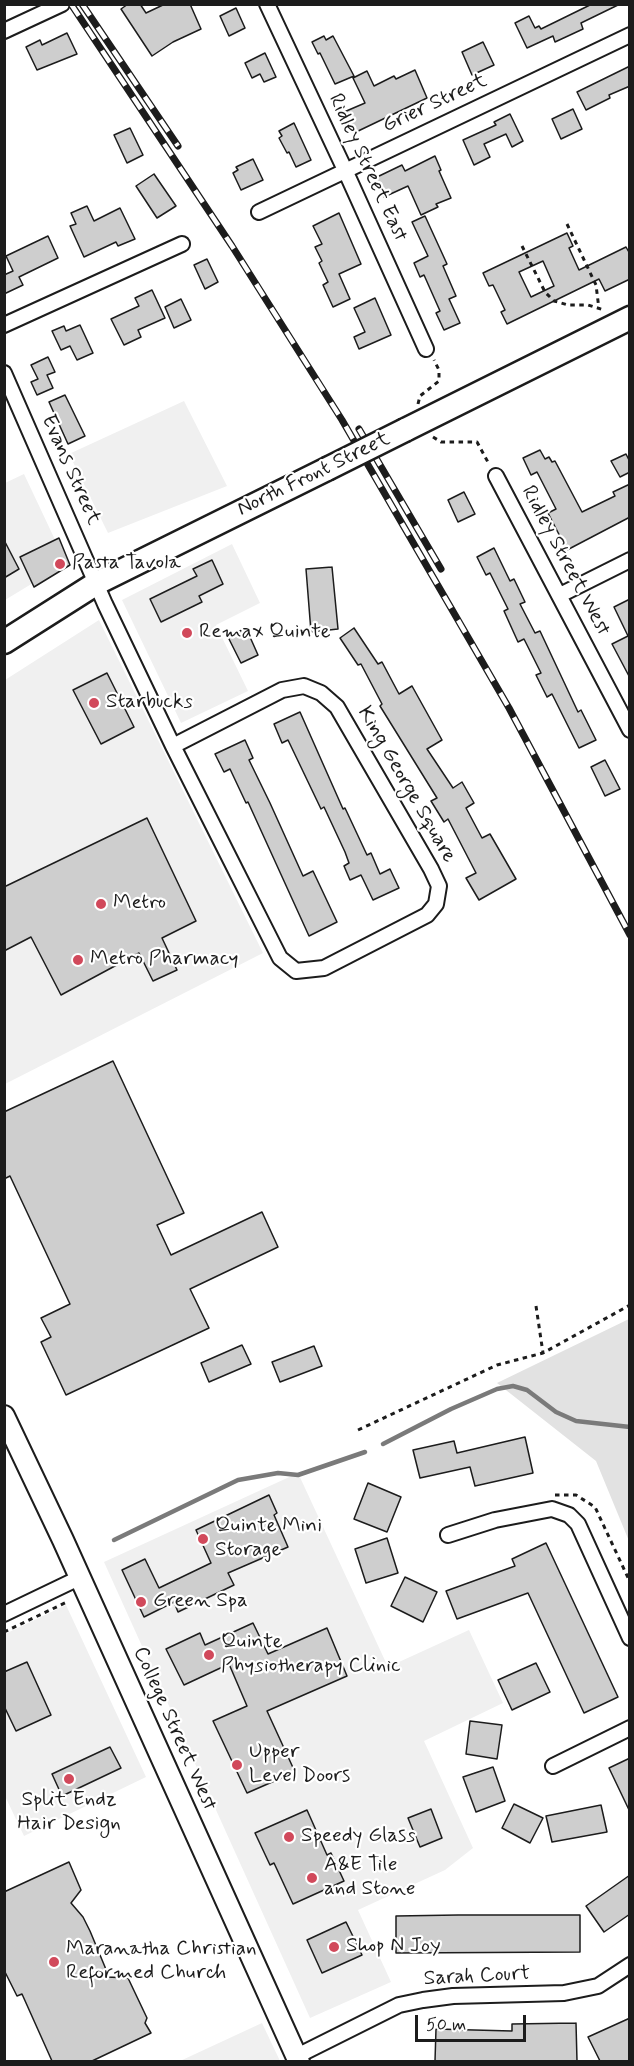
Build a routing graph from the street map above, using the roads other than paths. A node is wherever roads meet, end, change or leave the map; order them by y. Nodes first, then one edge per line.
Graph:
1 (62, 4) edge
2 (267, 4) edge
3 (4, 31) edge
4 (630, 35) edge
5 (345, 170) junction
6 (259, 212) dead end
7 (182, 244) dead end
8 (619, 315) edge
9 (4, 325) edge
10 (426, 349) road end
11 (4, 372) edge
12 (496, 476) road end
13 (630, 560) edge
14 (97, 584) junction
15 (560, 595) junction
16 (4, 642) edge
17 (630, 730) edge
18 (173, 746) junction
19 (4, 1416) edge
20 (448, 1535) dead end
21 (79, 1578) junction
22 (4, 1614) edge
23 (630, 1638) edge
24 (630, 1728) edge
25 (553, 1766) dead end
26 (630, 1965) edge
27 (298, 2059) edge

1 - 3 street
2 - 5 street, Ridley Street East
4 - 5 street, Grier Street
5 - 6 street, Grier Street
5 - 10 street, Ridley Street East
7 - 9 street
8 - 14 main road, North Front Street, bridge
11 - 14 street, Evans Street
12 - 15 street, Ridley Street West
13 - 15 street
14 - 16 main road, North Front Street
14 - 18 street, King George Square
15 - 17 street, Ridley Street West
18 - 18 street, King George Square
19 - 21 main road, College Street West
20 - 23 street
21 - 22 street
21 - 27 main road, College Street West
24 - 25 street
26 - 27 street, Sarah Court

